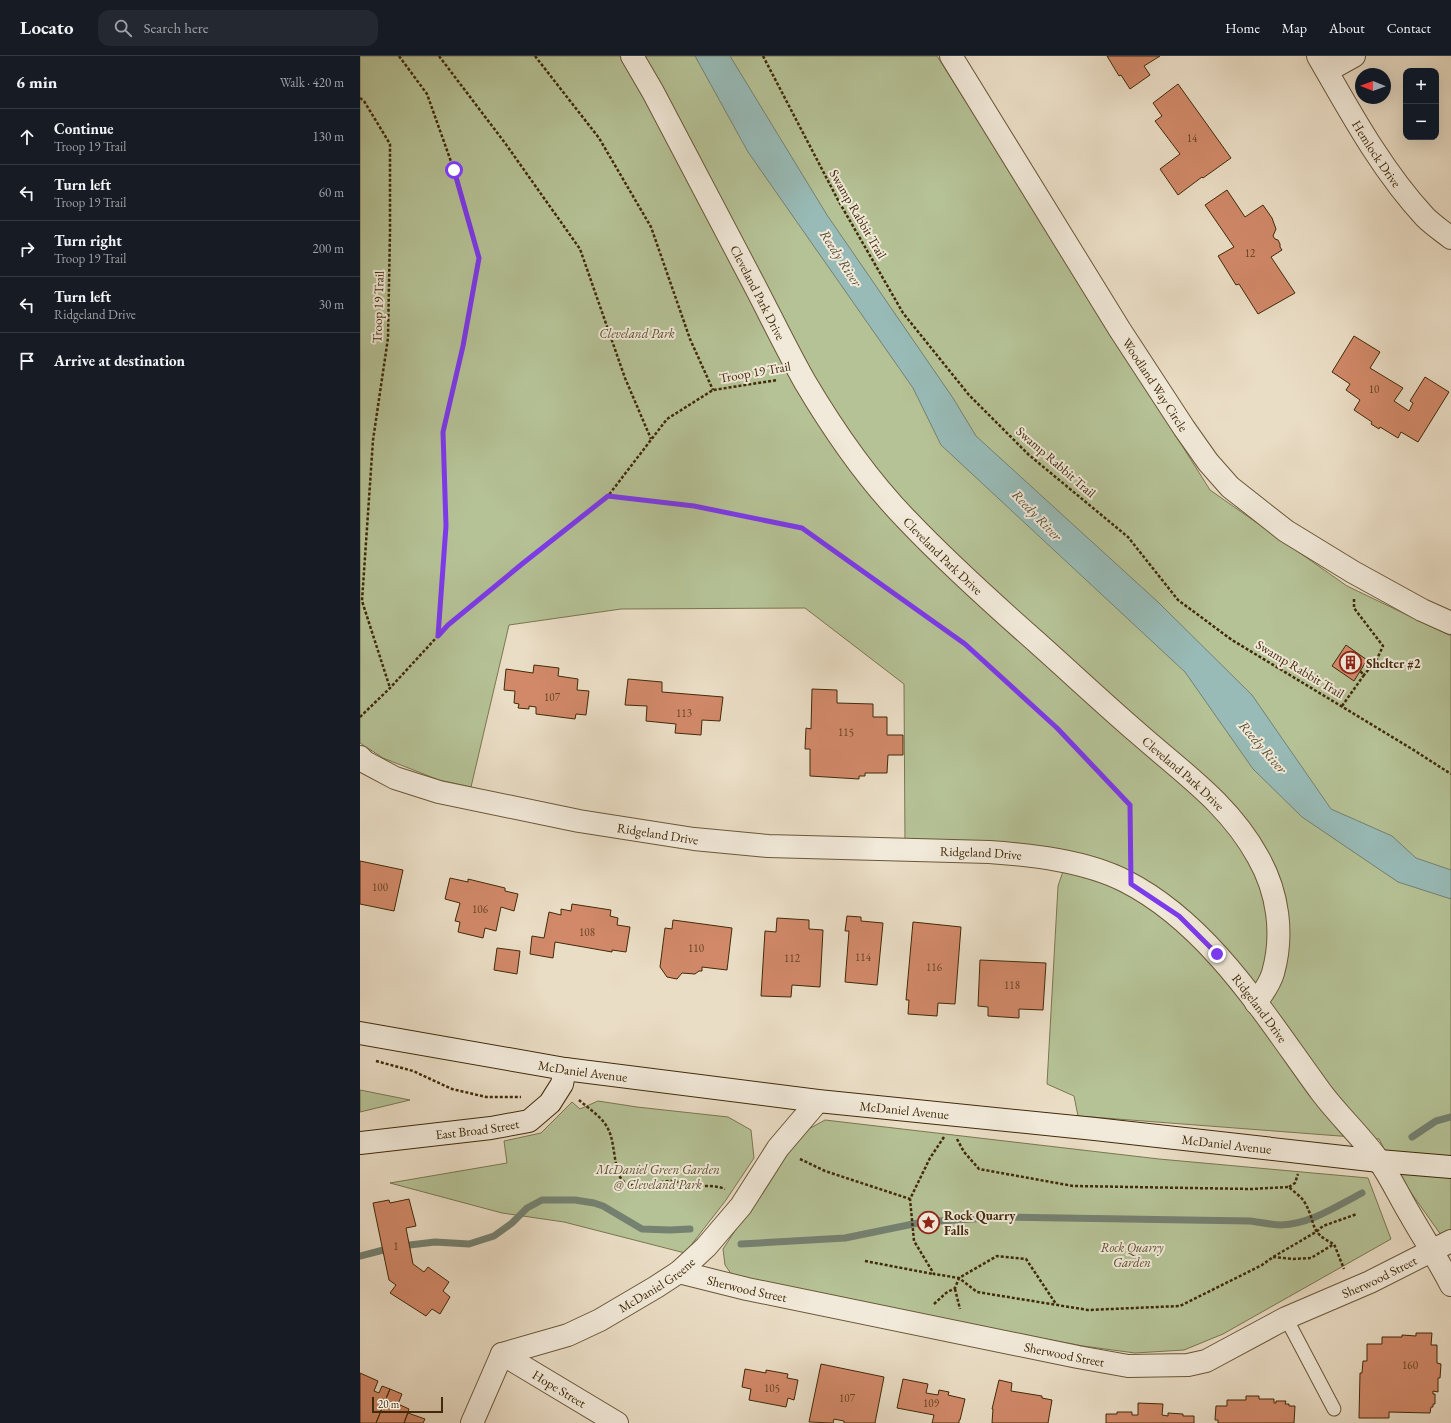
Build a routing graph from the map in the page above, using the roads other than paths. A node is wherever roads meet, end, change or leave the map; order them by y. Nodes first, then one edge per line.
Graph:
1 (632, 56) edge
2 (951, 56) edge
3 (1354, 56) edge
4 (1322, 63) edge
5 (1451, 238) edge
6 (1451, 623) edge
7 (360, 757) edge
8 (1256, 1003) junction
9 (360, 1034) edge
10 (565, 1069) junction
11 (818, 1101) junction
12 (360, 1143) edge
13 (1379, 1161) junction
14 (1451, 1167) edge
15 (1451, 1241) edge
16 (1431, 1251) junction
17 (679, 1272) junction
18 (1451, 1285) edge
19 (1286, 1318) junction
20 (502, 1354) junction
21 (1334, 1409) dead end
22 (472, 1423) edge
23 (617, 1423) edge

1 - 8 street, Cleveland Park Drive
2 - 6 street, Woodland Way Circle
3 - 4 street
4 - 5 street, Hemlock Drive
7 - 8 street, Ridgeland Drive
8 - 13 street, Ridgeland Drive
9 - 10 street, McDaniel Avenue
10 - 11 street, McDaniel Avenue
10 - 12 street, East Broad Street
11 - 13 street, McDaniel Avenue
11 - 17 street, McDaniel Greene
13 - 14 street, McDaniel Avenue
13 - 16 street, Ridgeland Drive
15 - 16 street
16 - 18 street, Ridgeland Drive
16 - 19 street, Sherwood Street
17 - 19 street, Sherwood Street
17 - 20 street, McDaniel Greene
19 - 21 lane
20 - 22 street
20 - 23 street, Hope Street

